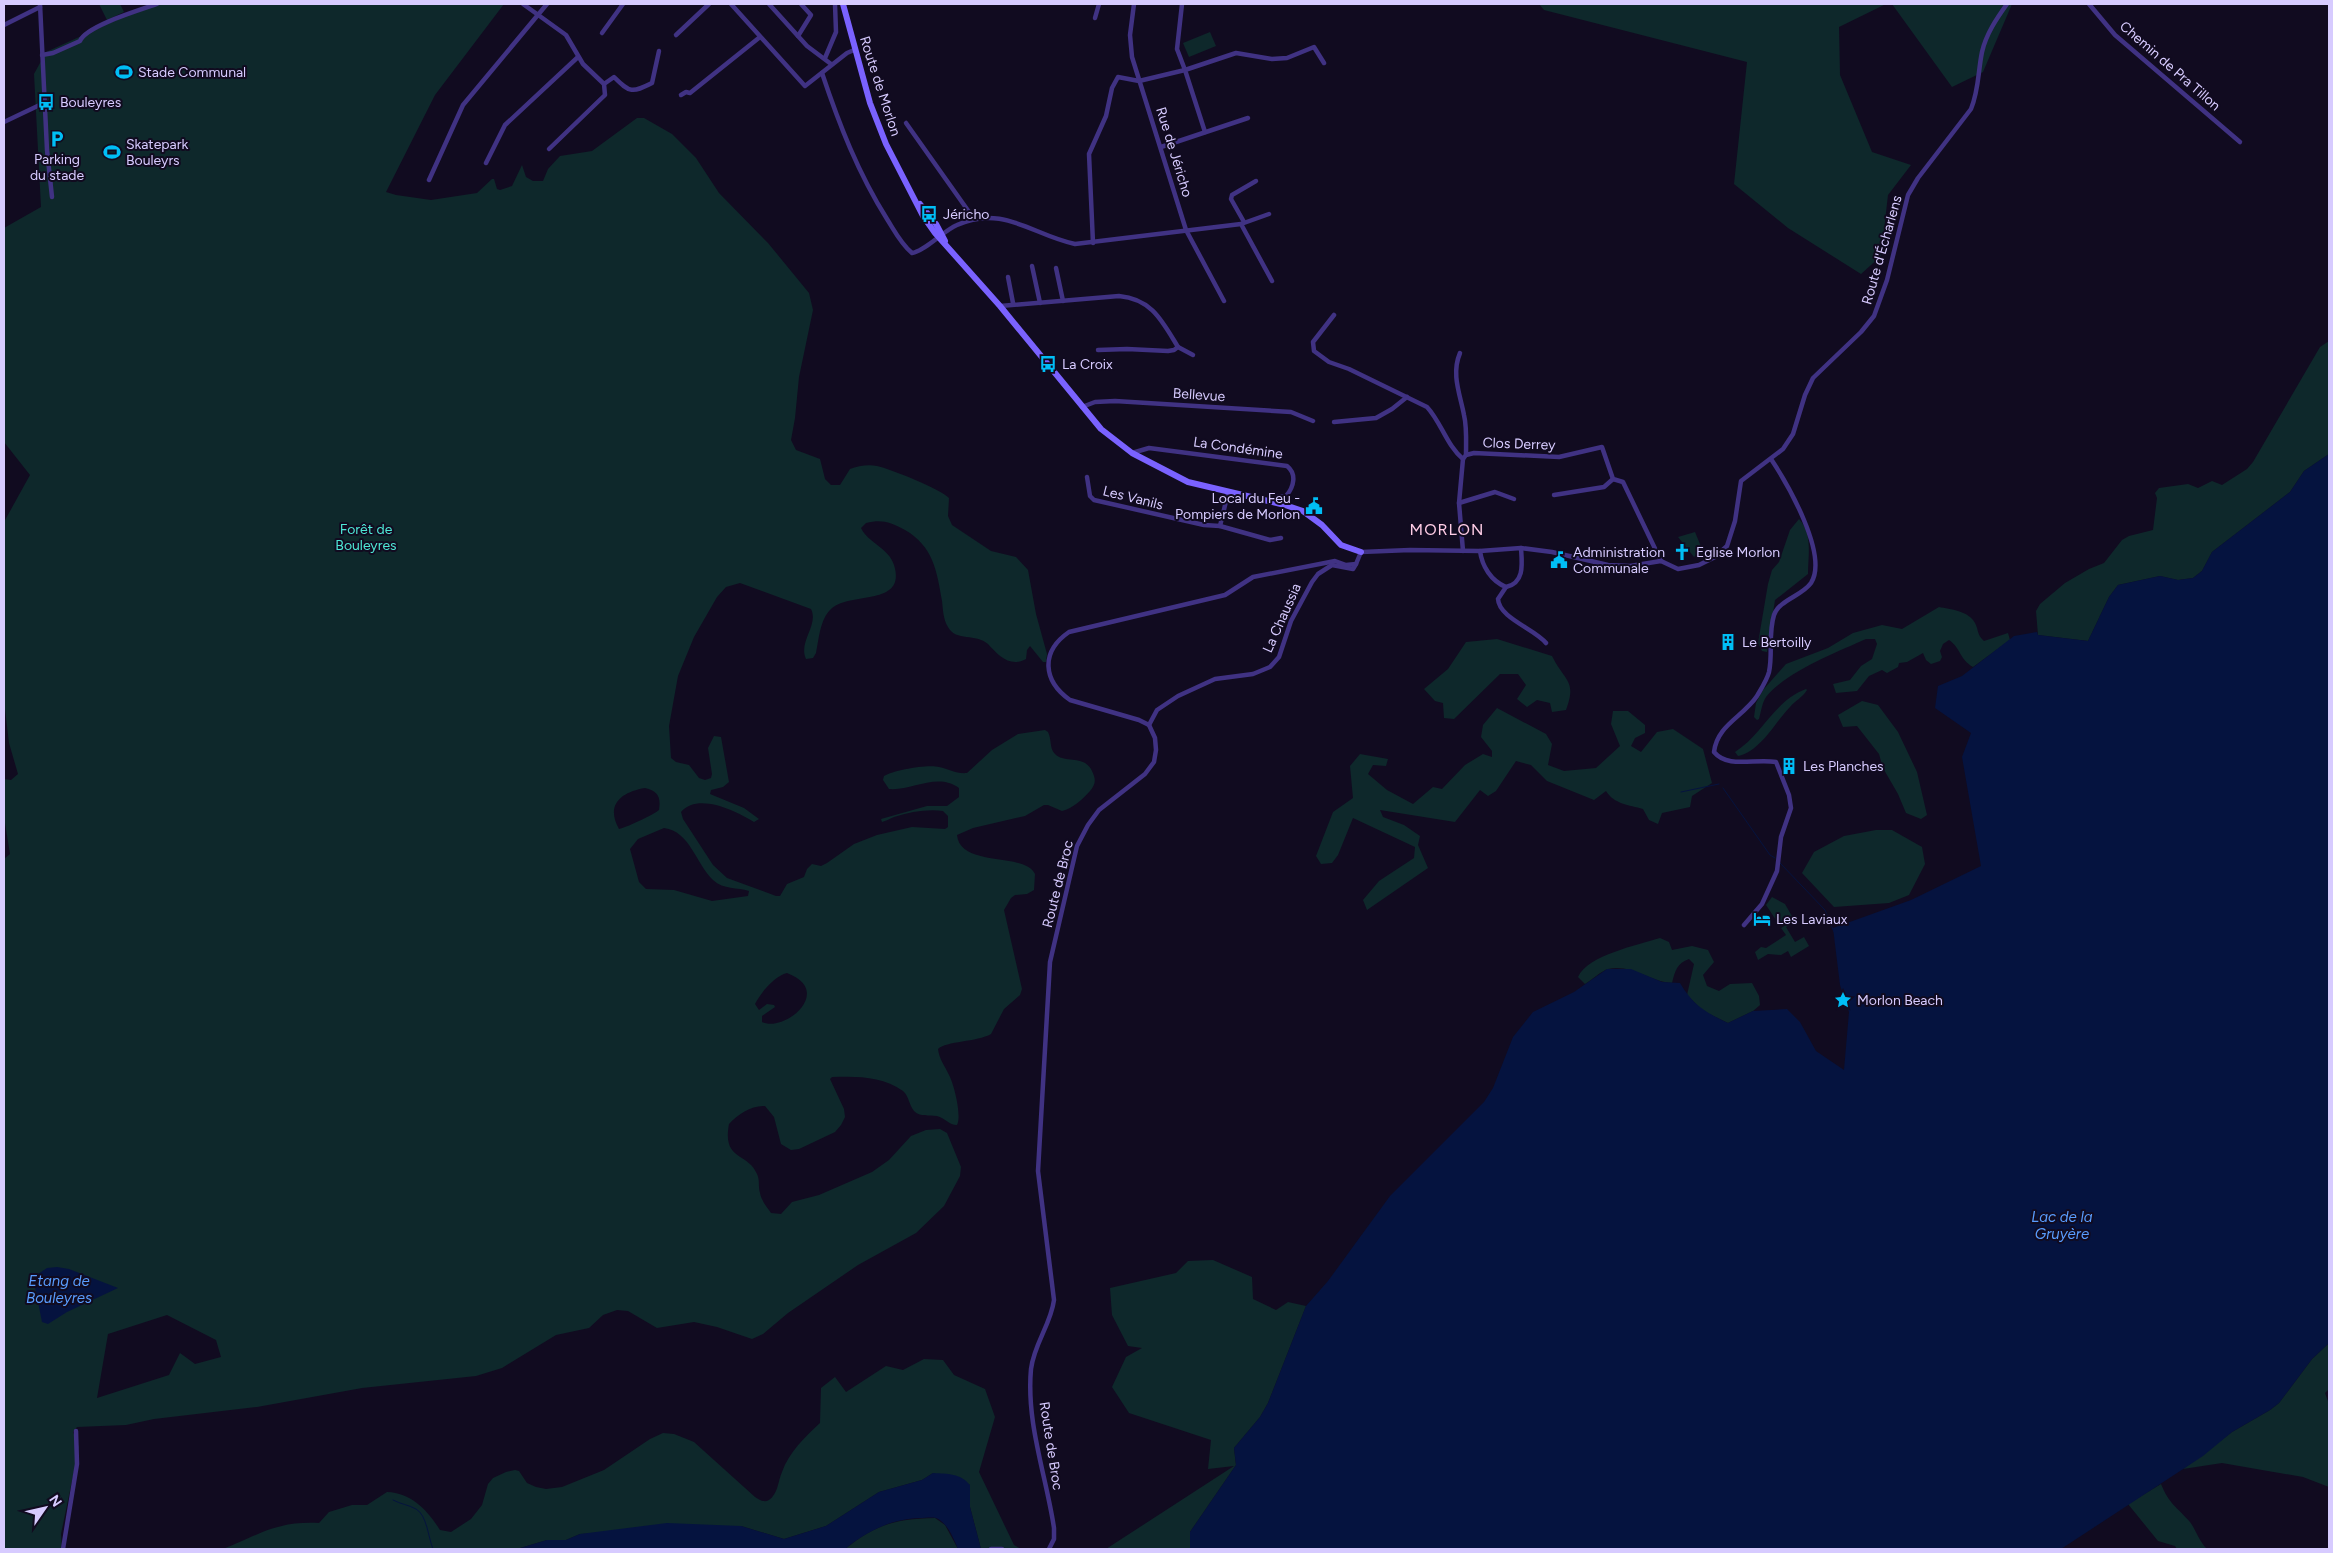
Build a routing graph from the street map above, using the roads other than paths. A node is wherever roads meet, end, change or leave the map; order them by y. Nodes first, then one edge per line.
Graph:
1 (157, 4) edge
2 (523, 4) edge
3 (547, 4) edge
4 (623, 4) edge
5 (709, 4) edge
6 (731, 4) edge
7 (769, 4) edge
8 (801, 4) edge
9 (835, 4) edge
10 (843, 4) edge
11 (1099, 4) edge
12 (1134, 4) edge
13 (1182, 4) edge
14 (2007, 4) edge
15 (2089, 4) edge
16 (148, 5) edge
17 (40, 6) edge
18 (539, 15) junction
19 (1095, 18) dead end
20 (4, 24) edge
21 (602, 33) dead end
22 (676, 35) dead end
23 (760, 36) junction
24 (798, 36) junction
25 (854, 50) junction
26 (659, 51) dead end
27 (42, 55) junction
28 (578, 57) junction
29 (825, 58) junction
30 (1324, 63) dead end
31 (831, 64) junction
32 (1185, 70) junction
33 (822, 73) junction
34 (1140, 81) junction
35 (604, 84) junction
36 (681, 95) dead end
37 (46, 102) junction
38 (1248, 118) dead end
39 (4, 122) edge
40 (906, 123) dead end
41 (1205, 132) junction
42 (2240, 142) dead end
43 (1161, 147) junction
44 (549, 149) dead end
45 (486, 163) dead end
46 (429, 180) dead end
47 (1256, 181) dead end
48 (52, 197) dead end
49 (1269, 214) dead end
50 (974, 219) junction
51 (1243, 223) junction
52 (1186, 230) junction
53 (940, 235) junction
54 (1093, 243) junction
55 (1032, 266) dead end
56 (1056, 268) dead end
57 (1008, 277) dead end
58 (1272, 281) dead end
59 (1064, 301) junction
60 (1224, 301) dead end
61 (1013, 303) junction
62 (1040, 303) junction
63 (1000, 306) junction
64 (1334, 315) dead end
65 (1178, 347) junction
66 (1098, 350) dead end
67 (1460, 353) dead end
68 (1193, 355) dead end
69 (1407, 397) junction
70 (1082, 407) junction
71 (1313, 421) dead end
72 (1334, 422) dead end
73 (1132, 453) junction
74 (1466, 454) junction
75 (1772, 459) junction
76 (1462, 460) junction
77 (1087, 477) dead end
78 (1612, 479) junction
79 (1228, 493) junction
80 (1554, 495) dead end
81 (1514, 499) dead end
82 (1267, 501) junction
83 (1459, 503) junction
84 (1220, 526) junction
85 (1280, 538) dead end
86 (1521, 548) junction
87 (1463, 550) junction
88 (1480, 551) junction
89 (1362, 552) junction
90 (1661, 561) junction
91 (1356, 564) junction
92 (1506, 587) junction
93 (1546, 643) dead end
94 (1149, 725) junction
95 (1744, 925) dead end
96 (76, 1431) dead end
97 (63, 1549) edge
98 (992, 1549) edge
99 (1002, 1549) edge
100 (1048, 1549) edge

1 - 16 street
2 - 18 street
3 - 18 street
4 - 21 street
5 - 22 street
6 - 23 street
7 - 24 street
8 - 24 street
9 - 29 street
10 - 25 street, Route de Morlon
11 - 19 street
12 - 34 street, Rue de Jéricho
13 - 32 street
14 - 75 street, Route d'Écharlens
15 - 42 street, Chemin de Pra Tillon
16 - 27 street
17 - 20 street
17 - 27 street
18 - 28 street
18 - 46 street
23 - 33 street
23 - 36 street
24 - 29 street
25 - 31 street
25 - 53 street, Route de Morlon
26 - 35 street
27 - 37 street
28 - 35 street
28 - 45 street
29 - 31 street
30 - 32 street
31 - 33 street
32 - 34 street
32 - 41 street
33 - 53 street
34 - 43 street, Rue de Jéricho
34 - 54 street
35 - 44 street
37 - 39 street
37 - 48 street
38 - 41 street
40 - 50 street
41 - 43 street
43 - 52 street, Rue de Jéricho
47 - 51 street
49 - 51 street
50 - 53 street
50 - 54 street
51 - 52 street
51 - 58 street
52 - 54 street
52 - 60 street, Rue de Jéricho
53 - 63 street, Route de Morlon
55 - 62 street
56 - 59 street
57 - 61 street
59 - 62 street
59 - 65 street
61 - 62 street
61 - 63 street
63 - 70 street, Route de Morlon
64 - 69 street
65 - 66 street
65 - 68 street
67 - 74 street
69 - 72 street
69 - 76 street
70 - 71 street, Bellevue
70 - 73 street, Route de Morlon
73 - 79 street, Route de Morlon
73 - 82 street, La Condémine
74 - 76 street, Clos Derrey
74 - 78 street, Clos Derrey
75 - 90 street, Route d'Écharlens
75 - 95 street
76 - 83 street
77 - 84 street, Les Vanils
78 - 80 street
78 - 90 street
79 - 82 street, Route de Morlon
79 - 84 street
81 - 83 street
82 - 89 street, Route de Morlon
83 - 87 street
84 - 85 street, Les Vanils
86 - 88 street
86 - 90 street
86 - 92 street
87 - 88 street
87 - 89 street
88 - 92 street
89 - 91 street
91 - 94 street, La Chaussia
91 - 94 street
92 - 93 street
94 - 100 street, Route de Broc
96 - 97 street
98 - 99 street

